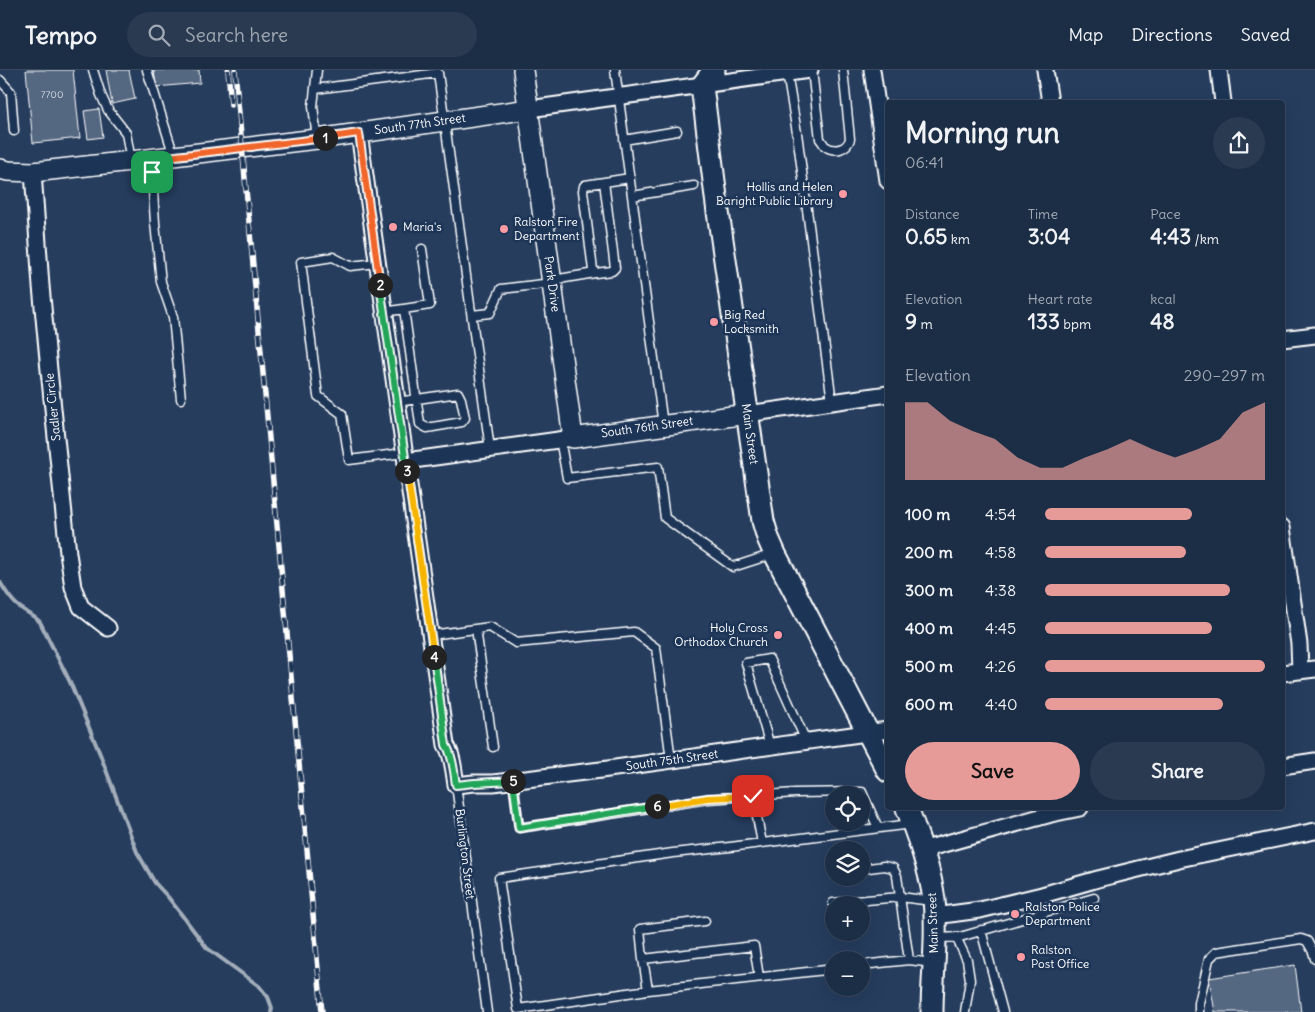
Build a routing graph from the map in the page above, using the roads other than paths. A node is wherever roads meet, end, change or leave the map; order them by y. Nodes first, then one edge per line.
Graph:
1 (93, 70) edge
2 (147, 70) edge
3 (317, 70) edge
4 (523, 70) edge
5 (615, 70) edge
6 (811, 70) edge
7 (842, 70) edge
8 (872, 70) edge
9 (1045, 70) edge
10 (1219, 70) edge
11 (787, 73) junction
12 (705, 75) edge
13 (0, 80) edge
14 (315, 89) junction
15 (618, 96) junction
16 (1050, 100) edge
17 (1224, 100) edge
18 (528, 109) junction
19 (446, 121) junction
20 (14, 131) dead end
21 (677, 131) dead end
22 (359, 133) junction
23 (317, 139) junction
24 (624, 140) junction
25 (174, 156) junction
26 (151, 159) junction
27 (885, 159) edge
28 (131, 161) junction
29 (0, 169) edge
30 (33, 172) junction
31 (630, 178) junction
32 (604, 182) junction
33 (694, 186) dead end
34 (632, 196) junction
35 (422, 249) dead end
36 (377, 263) junction
37 (595, 273) junction
38 (552, 281) junction
39 (404, 309) junction
40 (384, 312) junction
41 (472, 315) junction
42 (1315, 335) edge
43 (1285, 339) edge
44 (885, 394) edge
45 (181, 399) dead end
46 (416, 399) junction
47 (397, 402) junction
48 (832, 402) junction
49 (747, 414) junction
50 (663, 425) junction
51 (566, 438) junction
52 (490, 449) junction
53 (405, 457) junction
54 (1285, 549) edge
55 (775, 554) junction
56 (108, 628) dead end
57 (476, 629) junction
58 (430, 634) junction
59 (1308, 670) edge
60 (1285, 673) edge
61 (877, 731) edge
62 (806, 741) junction
63 (770, 746) junction
64 (493, 747) dead end
65 (671, 760) junction
66 (885, 760) edge
67 (1315, 761) edge
68 (1285, 766) edge
69 (512, 780) junction
70 (456, 785) junction
71 (753, 796) junction
72 (1070, 810) edge
73 (910, 816) edge
74 (878, 828) junction
75 (1315, 830) edge
76 (762, 843) junction
77 (922, 850) junction
78 (870, 868) edge
79 (900, 897) junction
80 (1094, 898) dead end
81 (870, 900) edge
82 (934, 908) junction
83 (705, 921) dead end
84 (981, 930) junction
85 (946, 938) junction
86 (643, 959) junction
87 (1315, 959) edge
88 (910, 960) junction
89 (934, 963) junction
90 (870, 964) edge
91 (825, 969) edge
92 (759, 977) junction
93 (648, 990) junction
94 (487, 1012) edge
95 (932, 1012) edge
96 (965, 1012) edge
97 (1003, 1012) edge
98 (1199, 1012) edge

1 - 28 lane
2 - 25 lane
3 - 14 lane
4 - 18 street, Park Drive
5 - 15 lane
6 - 7 lane
6 - 11 street, South 77th Street
8 - 27 street
9 - 16 street
10 - 17 street
11 - 12 street, South 77th Street
11 - 48 lane
12 - 15 street, South 77th Street
12 - 49 main road, Main Street
13 - 20 lane
14 - 19 lane
14 - 23 lane
15 - 18 street, South 77th Street
15 - 24 lane
18 - 19 street, South 77th Street
18 - 38 street, Park Drive
19 - 22 street, South 77th Street
19 - 41 lane
21 - 24 lane
22 - 23 street, South 77th Street
22 - 36 street, Burlington Street
23 - 25 street, South 77th Street
24 - 31 lane
25 - 26 street, South 77th Street
26 - 28 street, South 77th Street
26 - 45 lane
28 - 30 street, South 77th Street
29 - 30 street, South 77th Street
30 - 56 street, Sadler Circle
31 - 32 lane
31 - 34 lane
32 - 37 lane
32 - 37 lane
33 - 34 lane
34 - 50 lane
35 - 39 lane
36 - 40 street, Burlington Street
36 - 53 lane
37 - 38 lane
38 - 41 lane
38 - 51 street, Park Drive
39 - 40 lane
39 - 46 lane
40 - 47 street, Burlington Street
41 - 52 lane
42 - 43 street
44 - 48 street, South 76th Street
46 - 46 lane
46 - 47 lane
47 - 53 street, Burlington Street
48 - 49 street, South 76th Street
49 - 50 street, South 76th Street
49 - 55 main road, Main Street
50 - 51 street, South 76th Street
51 - 52 street, South 76th Street
51 - 55 lane
52 - 53 street, South 76th Street
53 - 58 street, Burlington Street
54 - 59 street
55 - 61 main road, Main Street
57 - 58 lane
57 - 64 lane
57 - 65 lane
58 - 70 street, Burlington Street
59 - 60 street
61 - 62 street, South 75th Street
61 - 66 main road, Main Street
62 - 63 street, South 75th Street
62 - 63 lane
63 - 65 street, South 75th Street
65 - 69 street, South 75th Street
67 - 68 street
69 - 70 street, South 75th Street
69 - 71 lane
70 - 94 lane, Burlington Street
71 - 74 lane
71 - 76 lane
72 - 77 street
73 - 74 lane
73 - 77 main road, Main Street
74 - 76 lane
75 - 82 street
76 - 93 lane
77 - 82 main road, Main Street
78 - 79 lane
79 - 81 lane
79 - 82 lane
79 - 88 lane
80 - 84 lane
82 - 85 main road, Main Street
83 - 86 lane
84 - 85 lane
84 - 97 lane
85 - 89 main road, Main Street
85 - 96 lane
86 - 92 lane
86 - 93 lane
87 - 98 lane
88 - 89 lane
88 - 90 lane
89 - 95 main road, Main Street
91 - 92 lane
92 - 93 lane

